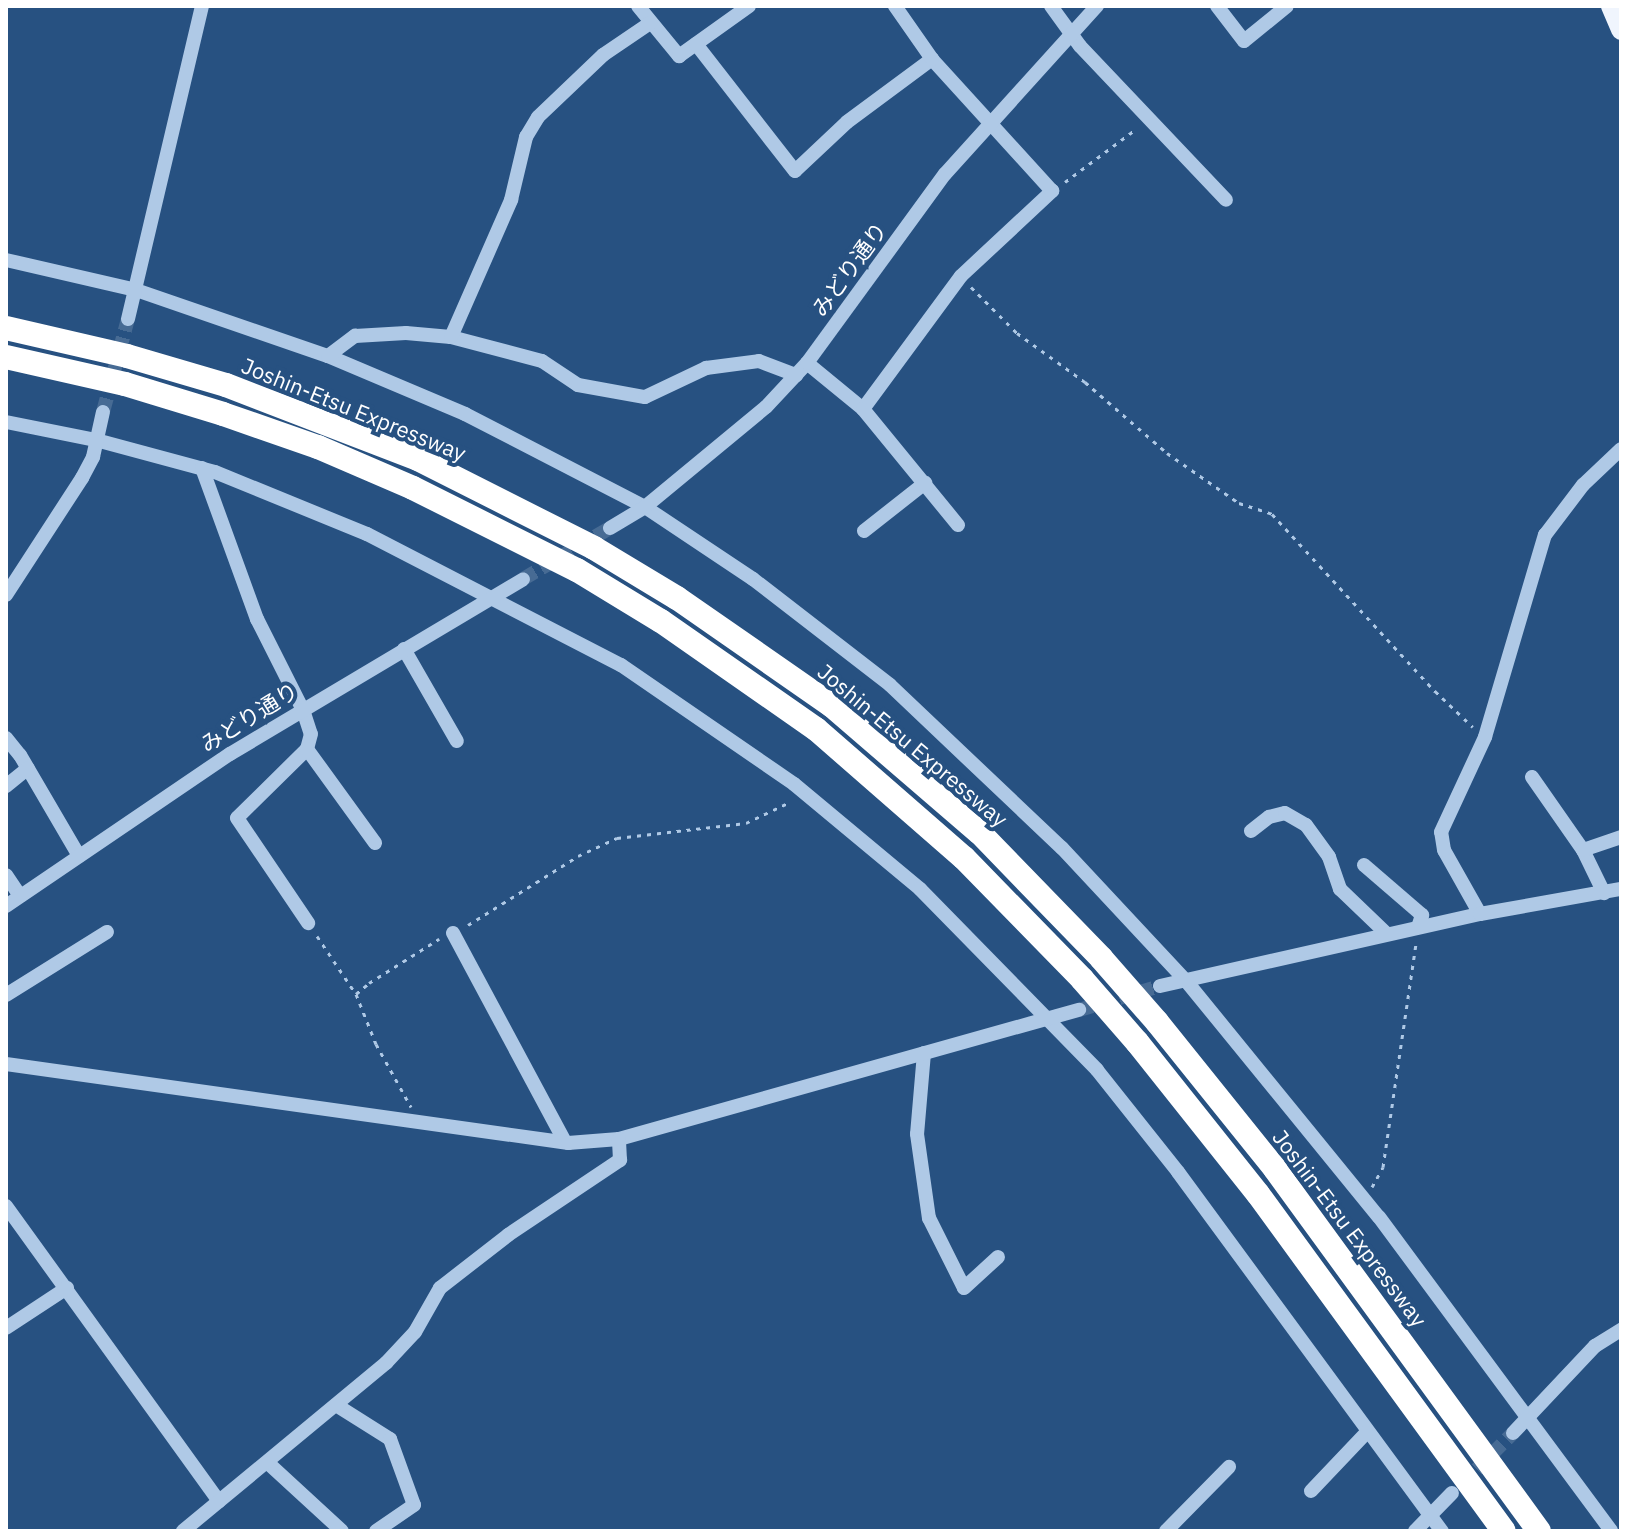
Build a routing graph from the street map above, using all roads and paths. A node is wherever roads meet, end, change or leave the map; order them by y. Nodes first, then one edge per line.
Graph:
1 (202, 6) edge
2 (638, 6) edge
3 (749, 6) edge
4 (895, 6) edge
5 (1051, 6) edge
6 (1097, 6) edge
7 (1217, 6) edge
8 (1287, 6) edge
9 (1611, 6) edge
10 (650, 23) junction
11 (1621, 30) edge
12 (1072, 34) junction
13 (696, 44) junction
14 (932, 59) junction
15 (1148, 120) junction
16 (989, 122) junction
17 (1052, 191) junction
18 (1226, 200) dead end
19 (6, 260) edge
20 (961, 276) junction
21 (136, 290) junction
22 (128, 319) tunnel mouth
23 (6, 328) edge
24 (451, 337) junction
25 (328, 356) junction
26 (6, 357) edge
27 (807, 363) junction
28 (796, 375) junction
29 (863, 409) junction
30 (103, 412) tunnel mouth
31 (6, 422) edge
32 (96, 440) junction
33 (1621, 449) edge
34 (202, 468) junction
35 (925, 483) junction
36 (645, 507) junction
37 (958, 525) dead end
38 (610, 528) tunnel mouth
39 (864, 531) dead end
40 (523, 579) tunnel mouth
41 (6, 595) edge
42 (491, 597) junction
43 (404, 649) junction
44 (303, 710) junction
45 (1485, 737) junction
46 (6, 738) edge
47 (457, 741) dead end
48 (307, 749) junction
49 (28, 768) junction
50 (1532, 777) dead end
51 (6, 786) edge
52 (804, 793) junction
53 (1251, 831) dead end
54 (1621, 837) edge
55 (375, 843) dead end
56 (1583, 850) junction
57 (79, 856) junction
58 (1364, 865) dead end
59 (6, 875) edge
60 (1621, 889) edge
61 (1604, 893) junction
62 (20, 896) junction
63 (6, 906) edge
64 (1480, 914) junction
65 (308, 923) joint
66 (1418, 927) junction
67 (107, 932) dead end
68 (453, 933) junction
69 (1387, 934) junction
70 (1187, 982) junction
71 (1160, 986) tunnel mouth
72 (356, 994) junction
73 (6, 995) edge
74 (1079, 1010) tunnel mouth
75 (1047, 1019) junction
76 (924, 1053) junction
77 (6, 1064) edge
78 (414, 1123) junction
79 (619, 1139) junction
80 (565, 1142) junction
81 (1365, 1201) junction
82 (6, 1206) edge
83 (998, 1257) dead end
84 (67, 1288) junction
85 (6, 1328) edge
86 (1621, 1330) edge
87 (336, 1405) junction
88 (1526, 1418) junction
89 (1366, 1433) junction
90 (1513, 1433) tunnel mouth
91 (268, 1463) junction
92 (1229, 1467) dead end
93 (1311, 1491) dead end
94 (1452, 1493) tunnel mouth
95 (219, 1501) junction
96 (1431, 1516) junction
97 (183, 1531) edge
98 (342, 1531) edge
99 (376, 1531) edge
100 (1166, 1531) edge
101 (1415, 1531) edge
102 (1442, 1531) edge
103 (1504, 1531) edge
104 (1539, 1531) edge
105 (1611, 1531) edge

1 - 21 street
2 - 10 street
3 - 13 street
4 - 14 street
5 - 12 street
6 - 12 street, みどり通り
7 - 8 street
9 - 11 main road
10 - 13 street
10 - 24 street
12 - 15 street
12 - 16 street, みどり通り
13 - 14 street
14 - 16 street
15 - 17 path
15 - 18 street
16 - 17 street
16 - 27 street, みどり通り
17 - 20 street
19 - 21 street
20 - 29 street
20 - 45 path
21 - 22 street
21 - 25 street
23 - 104 highway, Joshin-Etsu Expressway
24 - 25 street
24 - 28 street
25 - 36 street
26 - 103 highway
27 - 28 street, みどり通り
27 - 29 street
28 - 36 street, みどり通り
29 - 35 street
30 - 32 street
31 - 32 street
32 - 34 street
32 - 41 street
33 - 45 street
34 - 42 street
34 - 44 street
35 - 37 street
35 - 39 street
36 - 38 street, みどり通り
36 - 70 street
40 - 42 street, みどり通り
42 - 43 street, みどり通り
42 - 52 street
43 - 44 street, みどり通り
43 - 47 street
44 - 48 street
44 - 57 street, みどり通り
45 - 64 street
46 - 49 street
48 - 55 street
48 - 65 street
49 - 51 street
49 - 57 street
50 - 56 street
52 - 68 path
52 - 75 street
53 - 69 street
54 - 56 street
56 - 61 street
57 - 62 street, みどり通り
58 - 66 street
59 - 62 street
60 - 61 street
61 - 64 street
62 - 63 street, みどり通り
64 - 66 street
65 - 72 path
66 - 69 street
66 - 81 path
67 - 73 street
68 - 72 path
68 - 80 street
69 - 70 street
70 - 71 street
70 - 81 street
72 - 78 path
74 - 75 street
75 - 76 street
75 - 89 street
76 - 79 street
76 - 83 street
77 - 78 street
78 - 80 street
79 - 80 street
79 - 87 street
81 - 88 street
82 - 84 street
84 - 85 street
84 - 95 street
86 - 88 street
87 - 91 street
87 - 99 street
88 - 90 street
88 - 105 street
89 - 93 street
89 - 96 street
91 - 95 street
91 - 98 street
92 - 100 street
94 - 96 street
95 - 97 street
96 - 101 street
96 - 102 street

